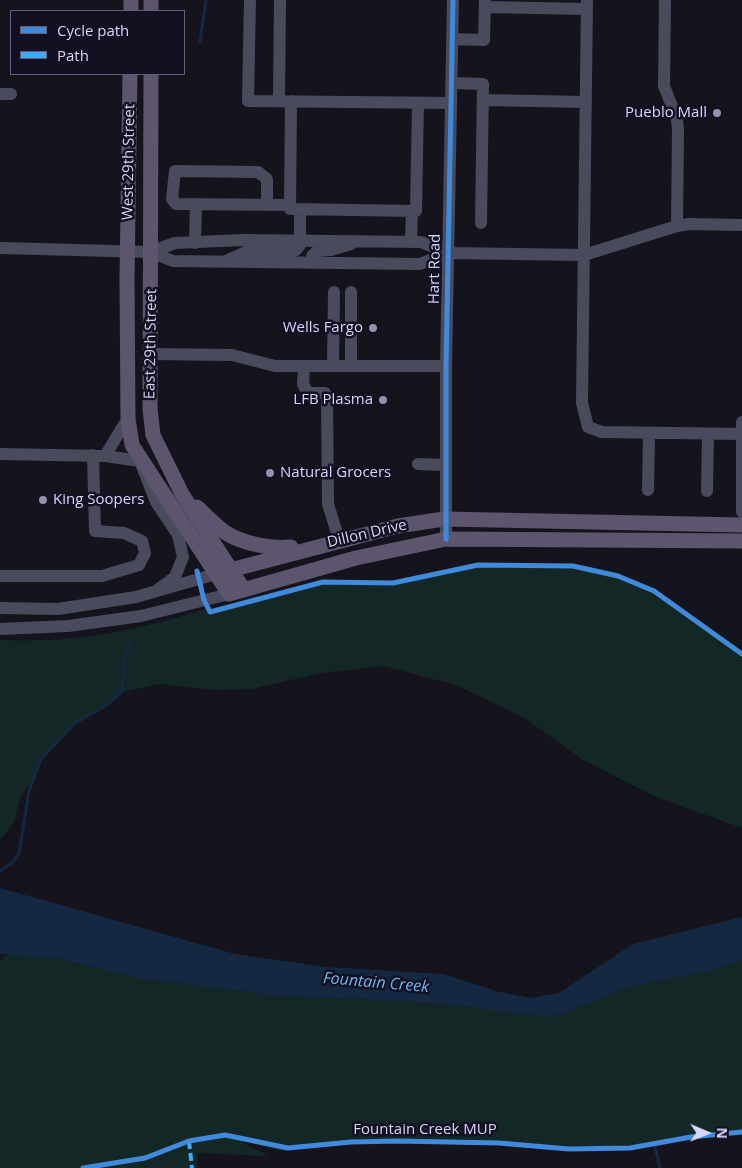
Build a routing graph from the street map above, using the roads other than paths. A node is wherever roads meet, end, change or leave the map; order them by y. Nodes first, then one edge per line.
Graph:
1 (250, 0) edge
2 (280, 0) edge
3 (454, 0) edge
4 (665, 0) edge
5 (485, 4) edge
6 (587, 5) edge
7 (452, 39) junction
8 (130, 75) edge
9 (151, 75) edge
10 (452, 84) junction
11 (483, 100) junction
12 (285, 101) junction
13 (586, 102) junction
14 (418, 103) junction
15 (451, 103) junction
16 (196, 205) junction
17 (268, 205) junction
18 (295, 207) junction
19 (412, 211) junction
20 (481, 223) dead end
21 (742, 225) edge
22 (677, 226) junction
23 (300, 240) junction
24 (360, 241) junction
25 (411, 242) junction
26 (195, 243) junction
27 (4, 248) edge
28 (128, 251) junction
29 (150, 252) junction
30 (448, 254) junction
31 (584, 255) junction
32 (224, 262) junction
33 (312, 263) junction
34 (334, 292) dead end
35 (351, 292) dead end
36 (351, 320) dead end
37 (351, 336) dead end
38 (150, 354) junction
39 (304, 366) junction
40 (333, 366) junction
41 (351, 366) junction
42 (446, 366) junction
43 (128, 418) junction
44 (742, 422) edge
45 (649, 433) junction
46 (708, 434) junction
47 (742, 434) edge
48 (0, 454) edge
49 (99, 456) junction
50 (140, 461) junction
51 (418, 464) dead end
52 (445, 465) junction
53 (648, 490) dead end
54 (707, 491) dead end
55 (182, 494) junction
56 (742, 512) edge
57 (444, 519) junction
58 (742, 525) edge
59 (446, 540) junction
60 (336, 541) junction
61 (742, 541) edge
62 (230, 569) junction
63 (216, 574) junction
64 (0, 576) edge
65 (157, 590) junction
66 (244, 590) junction
67 (229, 594) junction
68 (0, 608) edge
69 (0, 629) edge

1 - 12 street
2 - 12 street
3 - 7 street, Hart Road
4 - 22 street
5 - 6 street
5 - 7 street
6 - 13 street
7 - 10 street, Hart Road
8 - 28 main road, West 29th Street
9 - 29 main road, East 29th Street
10 - 11 street
10 - 15 street, Hart Road
11 - 13 street
11 - 20 street
12 - 14 street
12 - 18 street
13 - 31 street
14 - 15 street
14 - 19 street
15 - 30 street, Hart Road
16 - 17 street
16 - 17 street
16 - 26 street
17 - 18 street
18 - 19 street
18 - 23 street
19 - 25 street
21 - 22 street
22 - 31 street
23 - 24 street, Hart Road
23 - 26 street, Hart Road
23 - 32 street
24 - 25 street, Hart Road
24 - 33 street
25 - 30 street, Hart Road
26 - 29 street, Hart Road
27 - 28 street, Hart Road
28 - 29 street, Hart Road
28 - 43 main road, East 29th Street
29 - 32 street, Hart Road
29 - 38 main road, East 29th Street
30 - 31 street
30 - 33 street, Hart Road
30 - 42 street, Hart Road
31 - 45 street
32 - 33 street, Hart Road
34 - 40 street
35 - 36 street
37 - 41 street
38 - 39 street
38 - 55 main road, East 29th Street
39 - 40 street
39 - 60 street
40 - 41 street
41 - 42 street
42 - 52 street, Hart Road
43 - 49 street
43 - 50 main road, East 29th Street
44 - 47 street
45 - 46 street
45 - 53 street
46 - 47 street
46 - 54 street
47 - 56 street
48 - 49 street
49 - 50 street
49 - 64 street
50 - 63 main road, East 29th Street
50 - 65 street
51 - 52 street
52 - 57 street, Hart Road
55 - 60 main road
55 - 62 main road, East 29th Street
57 - 58 main road, Dillon Drive
57 - 59 street, Hart Road
57 - 60 main road, Dillon Drive
59 - 61 main road, Dillon Drive
59 - 66 main road, Dillon Drive
60 - 62 main road, Dillon Drive
62 - 63 main road, Dillon Drive
62 - 66 main road, East 29th Street
63 - 65 street, Dillon Drive
63 - 67 main road, East 29th Street
65 - 68 street, Dillon Drive
66 - 67 main road, Dillon Drive
67 - 69 street, Dillon Drive

